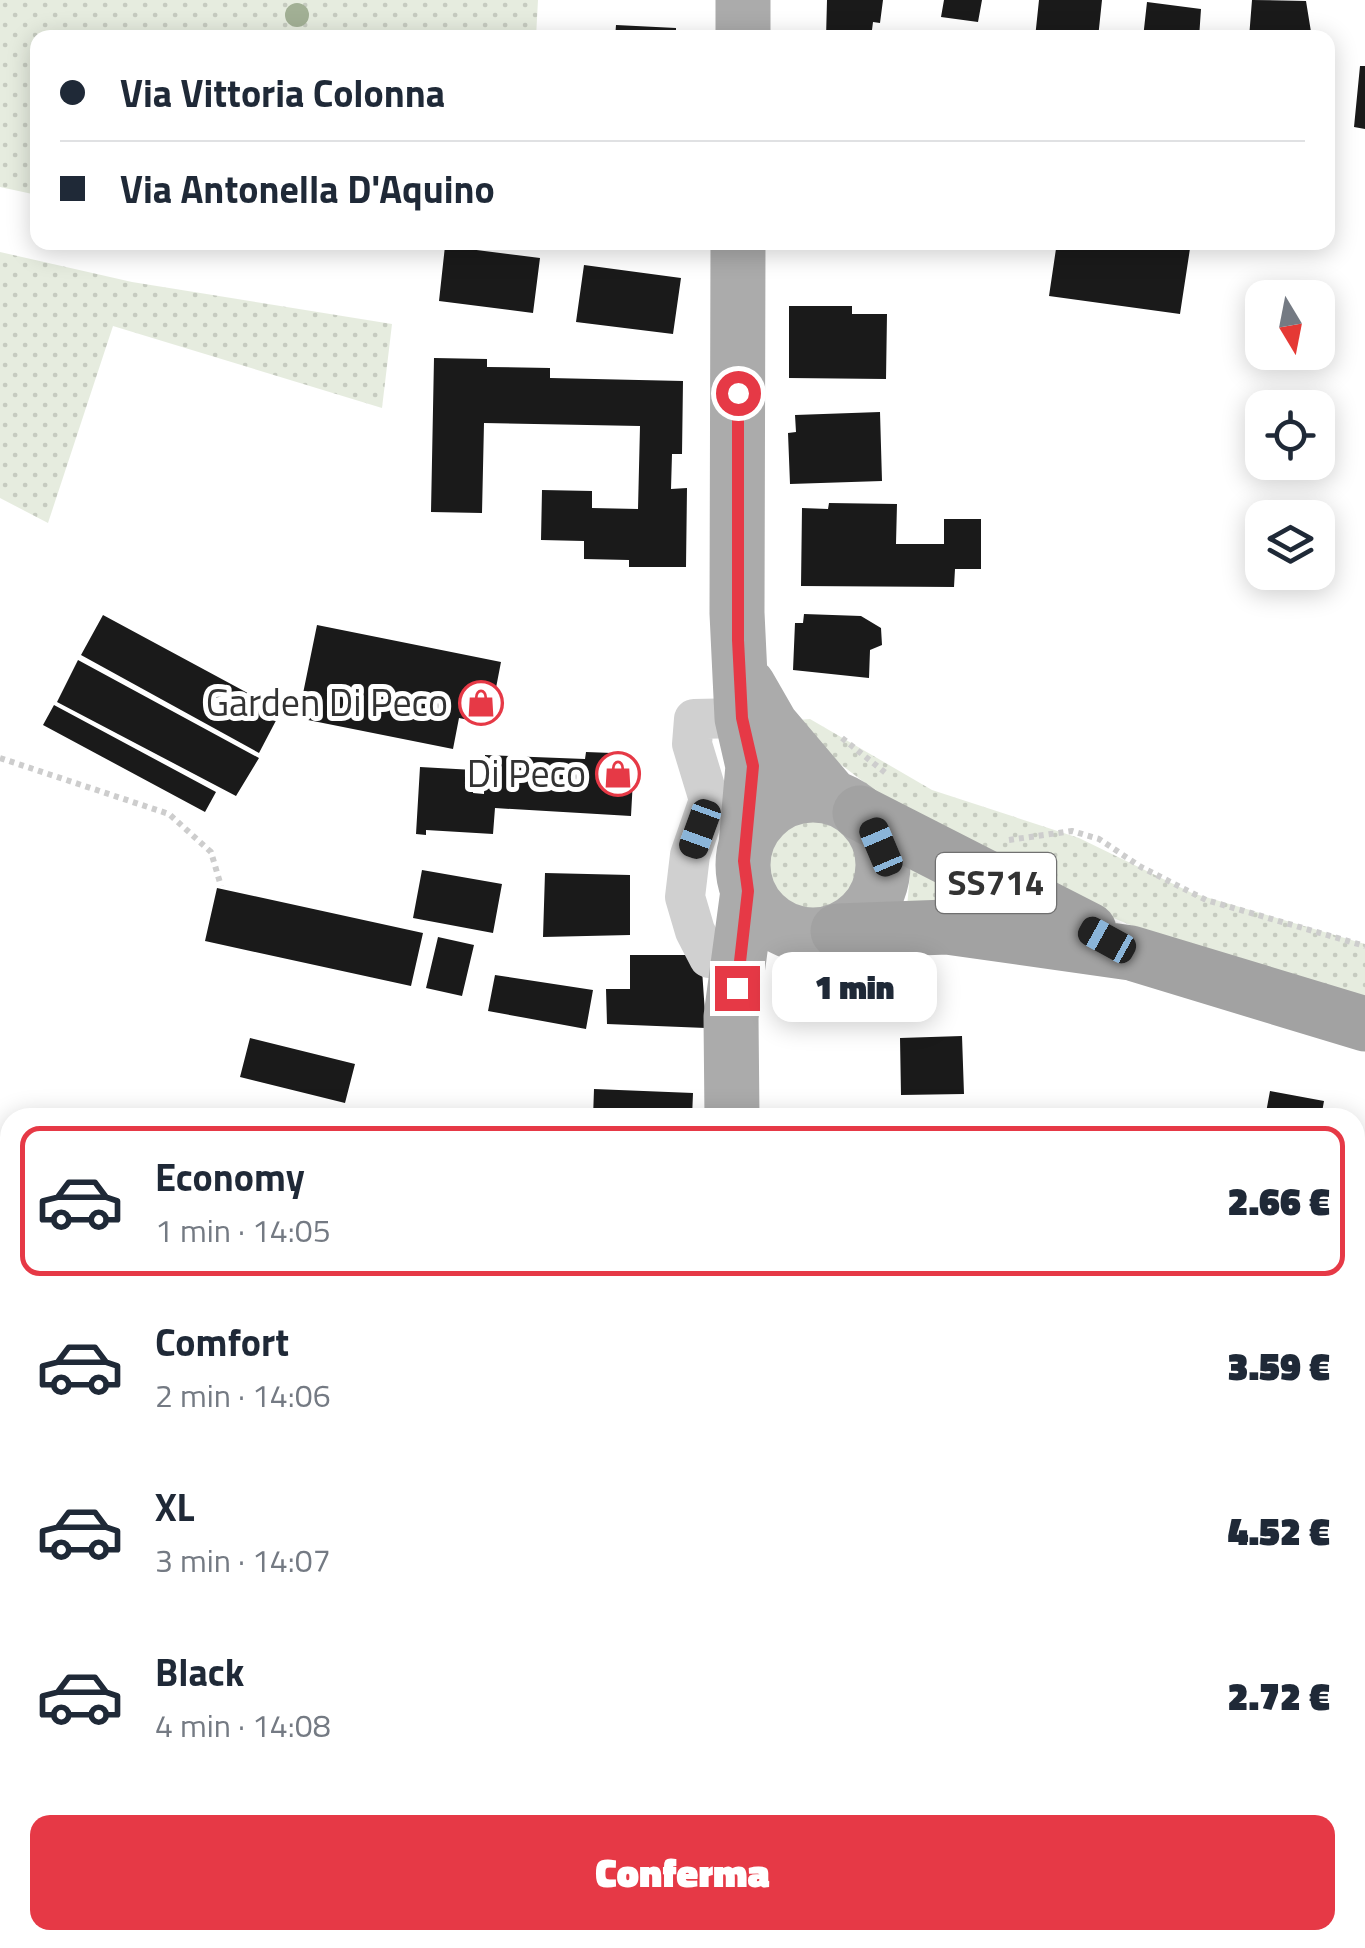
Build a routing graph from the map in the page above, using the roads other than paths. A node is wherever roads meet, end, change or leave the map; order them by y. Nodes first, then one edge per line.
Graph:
1 (743, 0) edge
2 (743, 30) edge
3 (738, 250) edge
4 (726, 702) junction
5 (847, 806) junction
6 (747, 868) junction
7 (831, 932) junction
8 (1132, 953) junction
9 (709, 958) dead end
10 (1365, 1024) edge
11 (735, 1047) junction
12 (732, 1108) edge

1 - 2 main road
3 - 4 main road
4 - 5 main road
4 - 6 main road
4 - 9 street
5 - 6 main road
5 - 7 main road
5 - 8 highway, SS714
6 - 7 main road
6 - 11 main road
7 - 8 highway, SS714
7 - 11 main road
8 - 10 highway, SS714
11 - 12 main road

